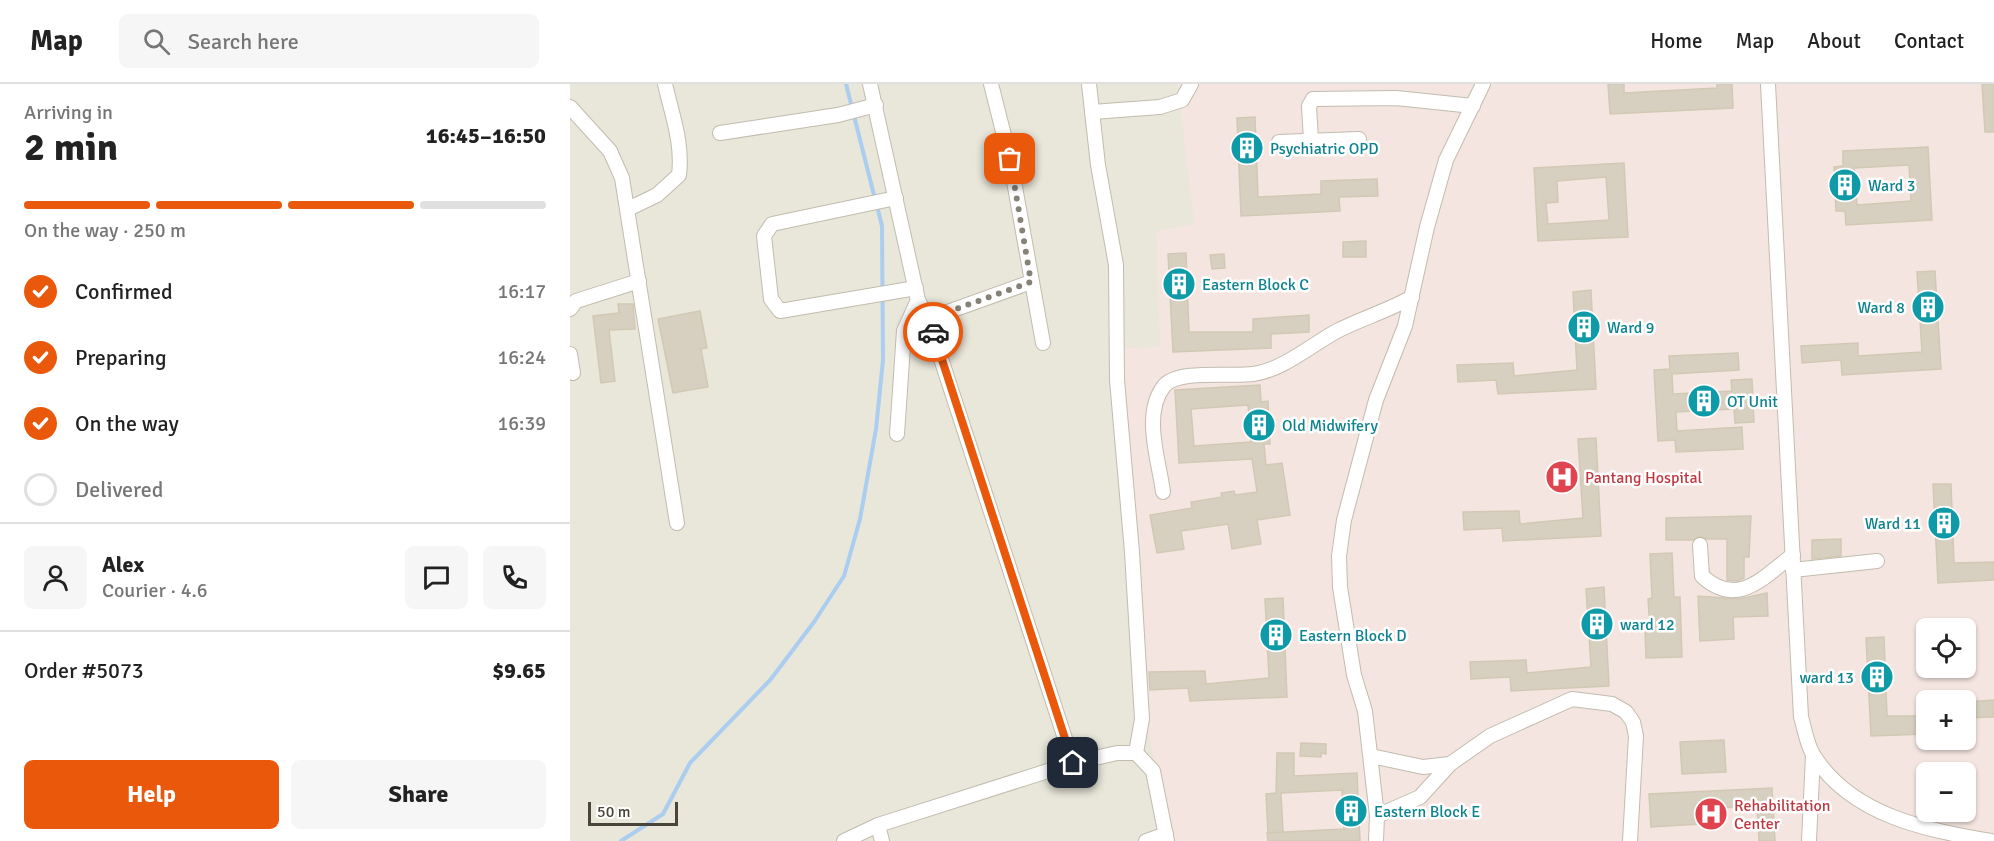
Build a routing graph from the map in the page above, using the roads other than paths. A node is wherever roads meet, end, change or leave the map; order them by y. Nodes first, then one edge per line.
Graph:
1 (665, 84) edge
2 (870, 84) edge
3 (991, 84) edge
4 (1089, 84) edge
5 (1191, 84) edge
6 (1768, 84) edge
7 (1480, 86) edge
8 (876, 105) junction
9 (1473, 106) junction
10 (570, 107) edge
11 (1092, 112) junction
12 (720, 133) dead end
13 (1359, 139) dead end
14 (1311, 140) junction
15 (1279, 142) dead end
16 (890, 200) junction
17 (627, 209) junction
18 (639, 281) junction
19 (1031, 282) junction
20 (917, 294) junction
21 (1412, 297) junction
22 (570, 309) edge
23 (929, 322) junction
24 (1043, 343) dead end
25 (570, 354) edge
26 (573, 373) dead end
27 (897, 434) dead end
28 (1163, 492) dead end
29 (677, 523) dead end
30 (1700, 545) dead end
31 (1793, 555) junction
32 (1877, 561) dead end
33 (1793, 570) junction
34 (1136, 753) junction
35 (1813, 754) junction
36 (1371, 756) junction
37 (1073, 763) junction
38 (1450, 764) junction
39 (1377, 816) junction
40 (878, 825) junction
41 (1943, 837) edge
42 (1166, 838) edge
43 (844, 841) edge
44 (882, 841) edge
45 (1146, 841) edge
46 (1376, 841) edge
47 (1630, 841) edge
48 (1809, 841) edge
49 (1991, 841) edge

1 - 17 street
2 - 8 street
3 - 19 street
4 - 11 street
5 - 11 street
6 - 31 street
7 - 9 street
8 - 12 street
8 - 16 street
9 - 14 street
9 - 21 street
10 - 17 street
11 - 34 street
13 - 14 street
14 - 15 street
16 - 20 street
16 - 20 street
17 - 18 street
18 - 22 street
18 - 29 street
19 - 23 street
19 - 24 street
20 - 23 street
20 - 27 street
21 - 28 street
21 - 36 street
23 - 37 street
25 - 26 street
30 - 31 street
31 - 33 street
32 - 33 street
33 - 35 street
34 - 37 street
34 - 42 street
35 - 41 street
35 - 48 street
36 - 38 street
36 - 39 street
37 - 40 street
38 - 39 street
38 - 47 street
39 - 46 street
40 - 43 street
40 - 44 street
41 - 49 street
42 - 45 street

